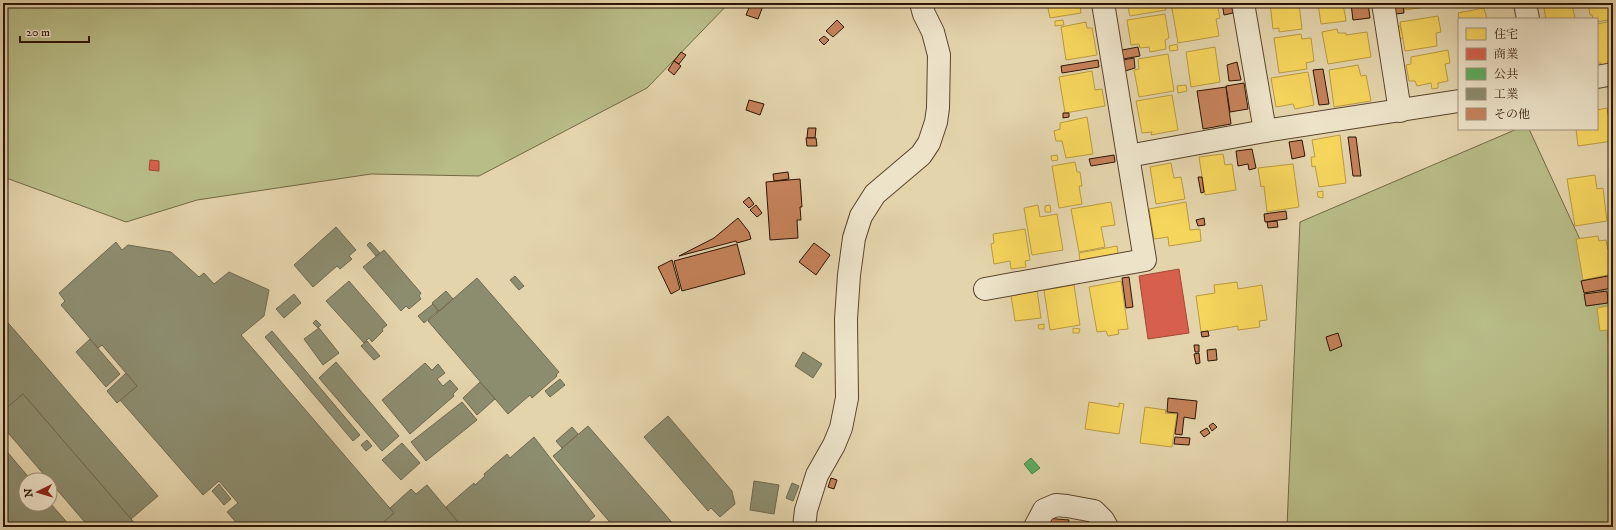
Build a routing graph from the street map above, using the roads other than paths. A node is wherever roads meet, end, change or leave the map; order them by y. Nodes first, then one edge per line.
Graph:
1 (921, 3) edge
2 (1103, 3) edge
3 (1243, 3) edge
4 (1383, 3) edge
5 (1526, 3) edge
6 (1528, 18) edge
7 (1613, 74) edge
8 (1598, 77) edge
9 (1458, 101) edge
10 (1400, 111) junction
11 (1265, 131) junction
12 (1128, 156) junction
13 (984, 289) dead end
14 (804, 527) edge
15 (1035, 527) edge
16 (1107, 527) edge

1 - 14 street
2 - 12 street
3 - 11 street
4 - 10 street
5 - 6 street
7 - 8 street
9 - 10 street
10 - 11 street
11 - 12 street
12 - 13 street
15 - 16 street

